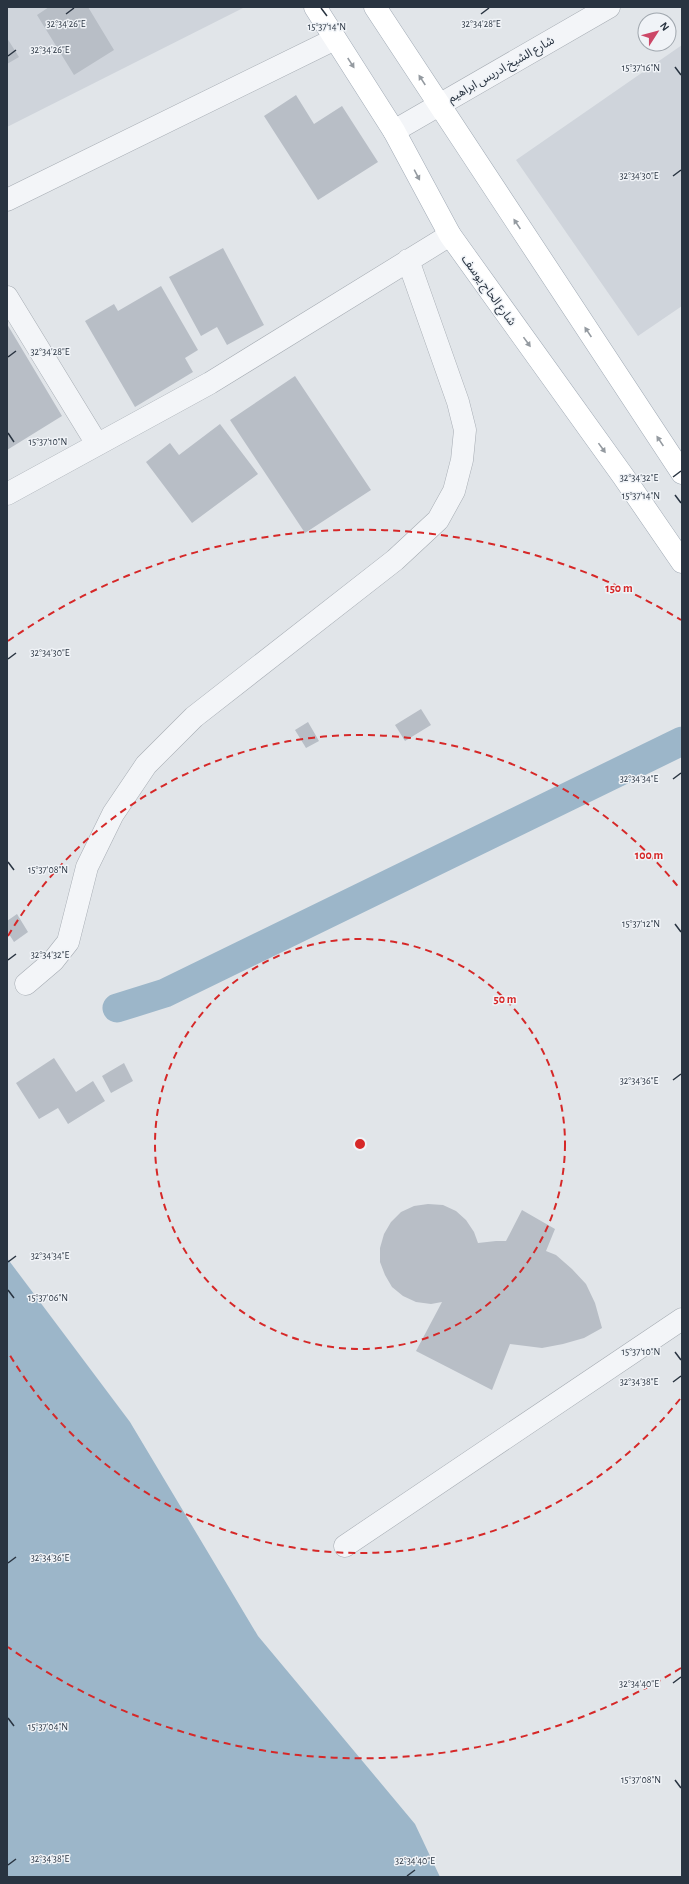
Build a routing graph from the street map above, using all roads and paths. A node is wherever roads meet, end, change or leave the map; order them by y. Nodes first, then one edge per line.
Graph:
1 (314, 7) edge
2 (374, 7) edge
3 (609, 7) edge
4 (335, 39) junction
5 (438, 105) junction
6 (394, 131) junction
7 (7, 200) edge
8 (450, 235) junction
9 (408, 260) junction
10 (7, 297) edge
11 (97, 444) junction
12 (682, 473) edge
13 (7, 494) edge
14 (682, 562) edge
15 (26, 984) dead end
16 (682, 1319) edge
17 (345, 1546) dead end

1 - 4 main road, شارع الحاج يوسف
5 -> 2 main road
3 - 5 street, شارع الشيخ ادريس ابراهيم
4 -> 6 main road, شارع الحاج يوسف
4 - 7 street
5 - 6 street, شارع الشيخ ادريس ابراهيم
12 -> 5 main road
6 -> 8 main road, شارع الحاج يوسف
8 - 9 street
8 -> 14 main road, شارع الحاج يوسف
9 - 11 street
9 - 15 street
10 - 11 street
11 - 13 street
16 - 17 street

